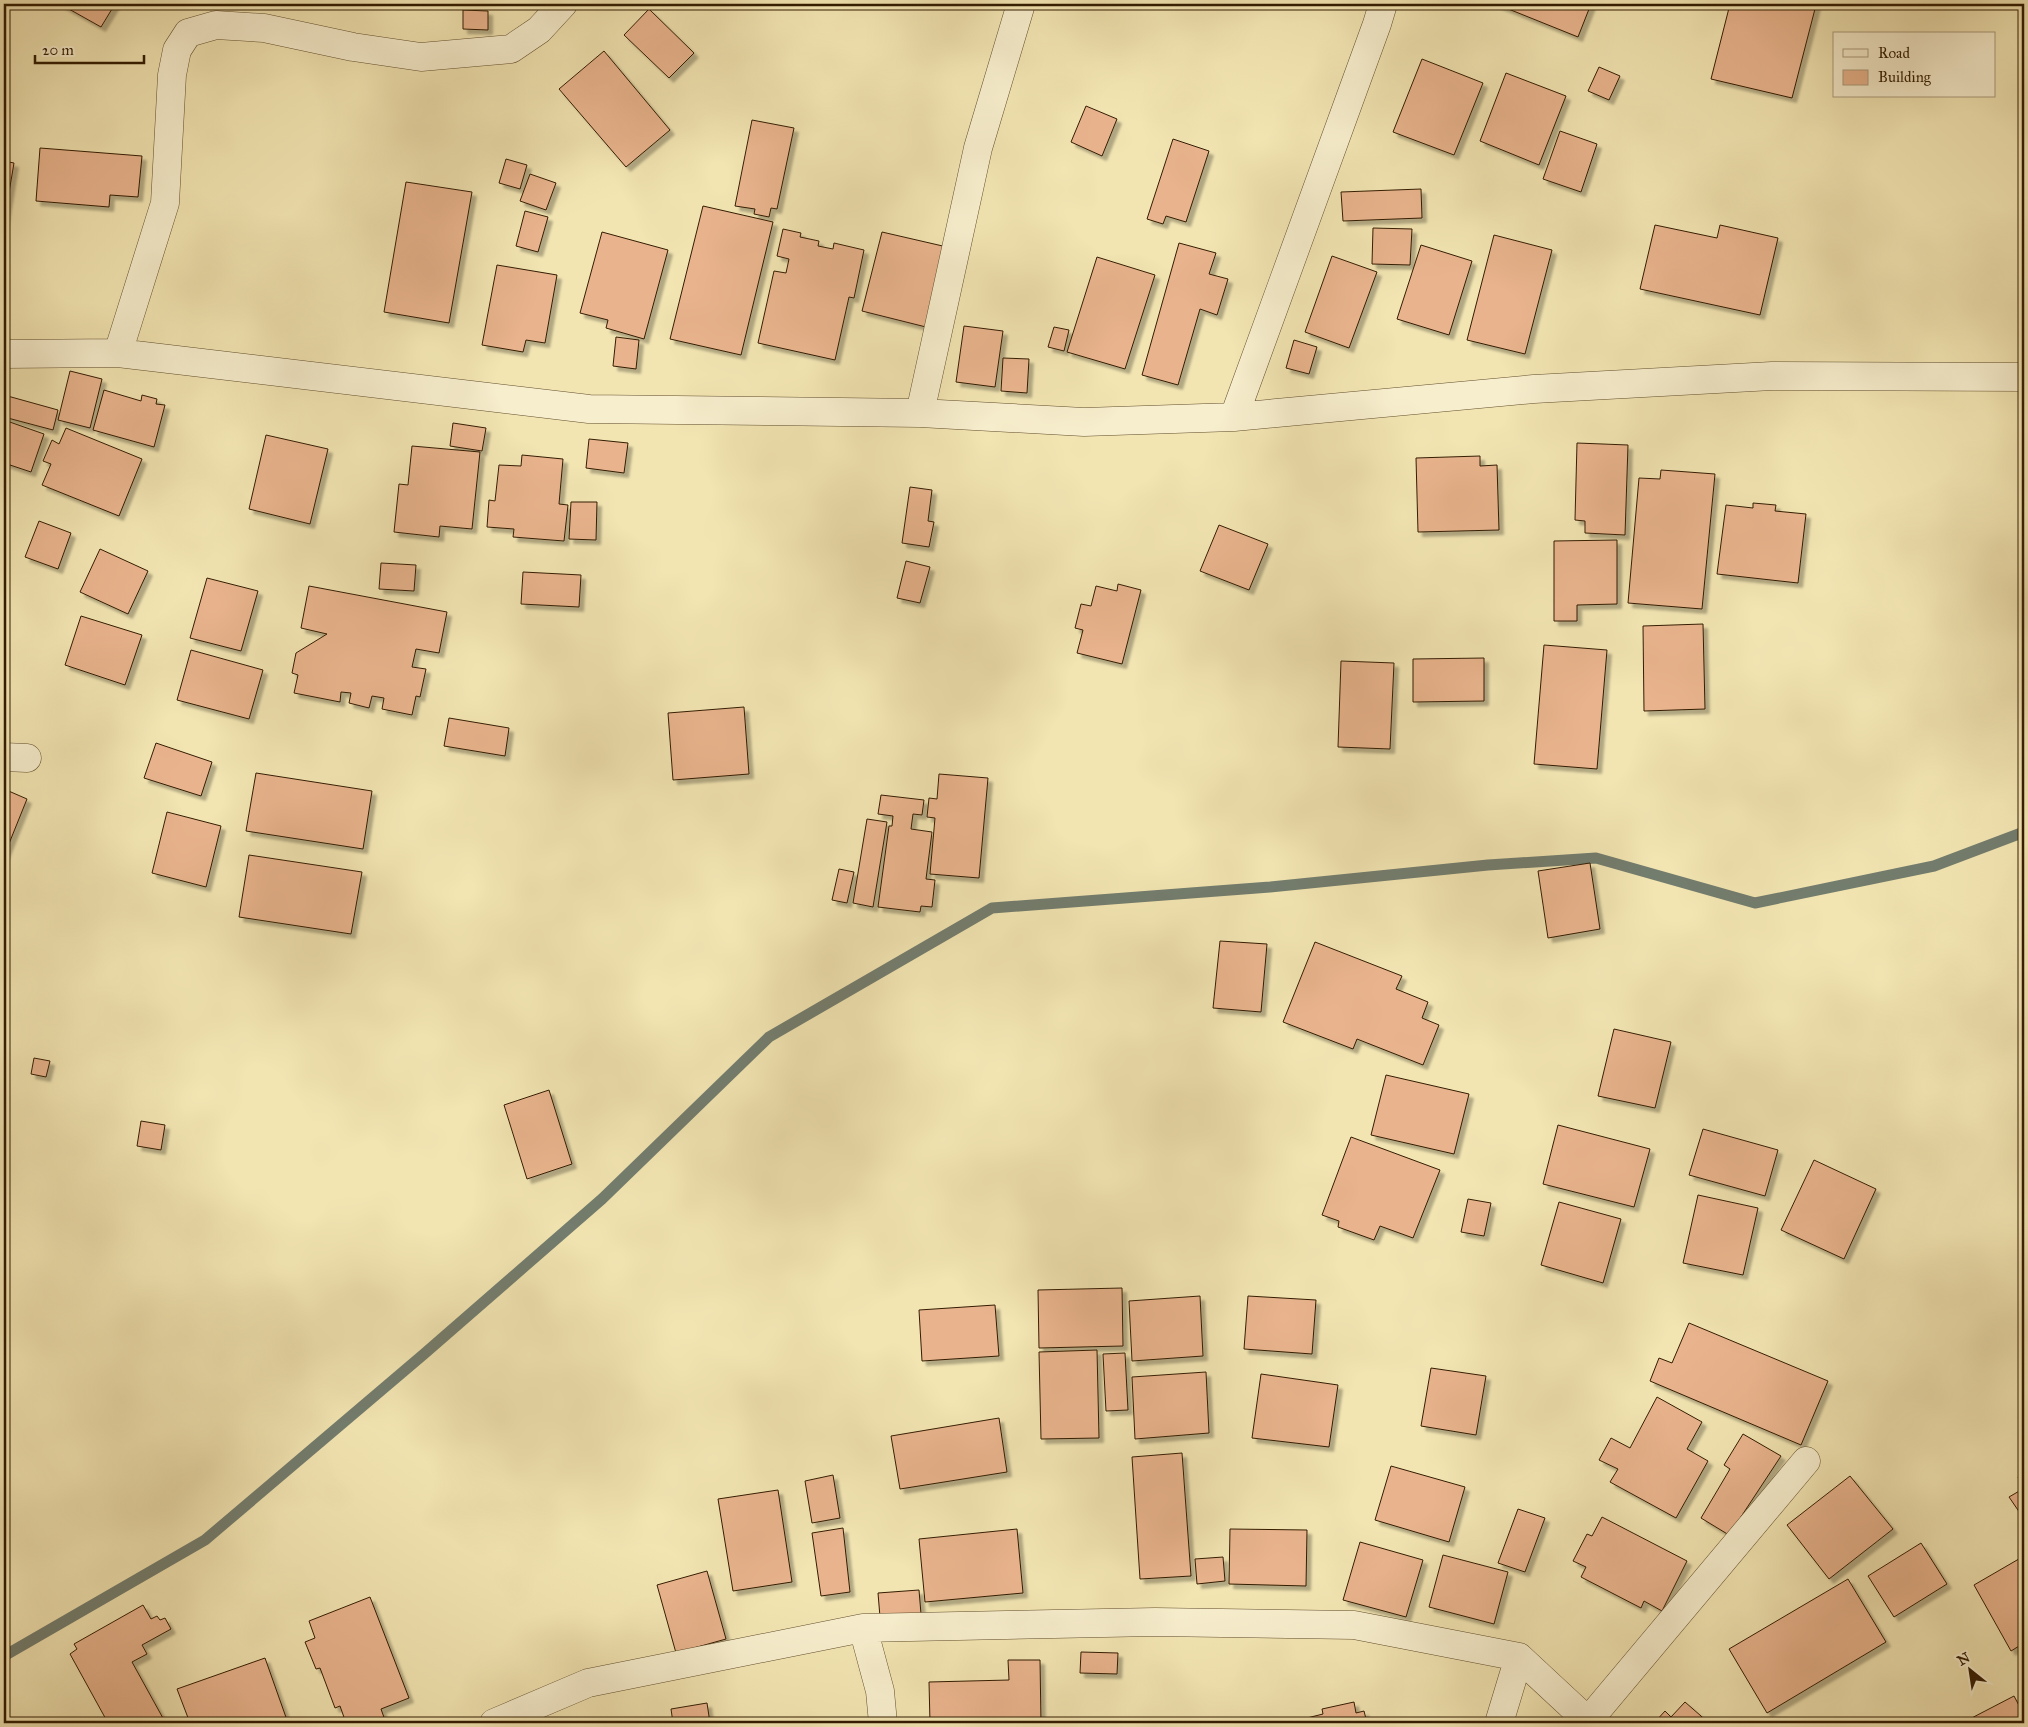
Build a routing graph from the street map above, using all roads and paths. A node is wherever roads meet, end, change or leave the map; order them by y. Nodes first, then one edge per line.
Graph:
1 (563, 4) edge
2 (1021, 4) edge
3 (1383, 4) edge
4 (118, 353) junction
5 (4, 354) edge
6 (2024, 377) edge
7 (920, 413) junction
8 (1234, 418) junction
9 (1806, 1461) dead end
10 (863, 1628) junction
11 (1519, 1656) junction
12 (1589, 1722) edge
13 (494, 1723) edge
14 (883, 1723) edge
15 (1499, 1723) edge

1 - 4 street
2 - 7 street
3 - 8 street
4 - 5 street
4 - 7 street
6 - 8 street
7 - 8 street
9 - 12 street
10 - 11 street
10 - 13 street
10 - 14 street
11 - 12 street
11 - 15 street

